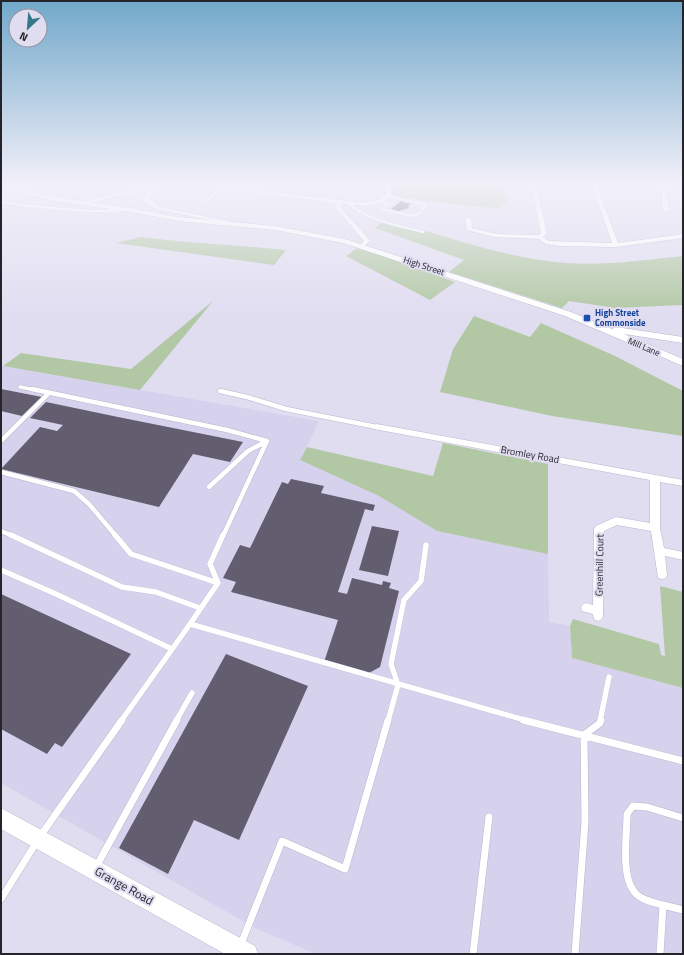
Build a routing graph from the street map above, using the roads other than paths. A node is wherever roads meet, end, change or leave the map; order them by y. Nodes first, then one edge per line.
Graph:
1 (263, 228) edge
2 (356, 228) edge
3 (407, 228) edge
4 (469, 228) edge
5 (543, 228) edge
6 (610, 228) edge
7 (423, 232) dead end
8 (683, 236) edge
9 (540, 237) junction
10 (363, 245) junction
11 (616, 245) junction
12 (606, 329) junction
13 (683, 340) edge
14 (683, 363) edge
15 (20, 387) dead end
16 (220, 392) dead end
17 (49, 393) junction
18 (377, 427) joint
19 (1, 441) edge
20 (267, 441) junction
21 (1, 472) edge
22 (654, 478) junction
23 (683, 483) edge
24 (209, 487) dead end
25 (655, 528) junction
26 (1, 531) edge
27 (426, 545) dead end
28 (660, 551) junction
29 (683, 556) edge
30 (1, 570) edge
31 (662, 575) dead end
32 (218, 583) junction
33 (200, 608) junction
34 (586, 608) dead end
35 (190, 624) junction
36 (172, 649) junction
37 (608, 677) dead end
38 (398, 685) junction
39 (192, 693) dead end
40 (584, 735) junction
41 (683, 761) edge
42 (489, 817) dead end
43 (1, 818) edge
44 (683, 818) edge
45 (38, 839) junction
46 (95, 870) junction
47 (1, 899) edge
48 (663, 905) junction
49 (683, 910) edge
50 (243, 952) edge
51 (473, 954) edge
52 (575, 954) edge
53 (660, 954) edge

1 - 10 street, High Street
2 - 10 street
3 - 7 lane
4 - 9 street
5 - 9 street
6 - 11 street
8 - 11 street
9 - 11 street
10 - 12 street, High Street
12 - 13 street
12 - 14 street, Mill Lane
15 - 17 lane
16 - 18 lane
17 - 19 lane
17 - 20 lane
18 - 22 street, Bromley Road
20 - 24 lane
20 - 32 lane
21 - 32 lane
22 - 23 street, Bromley Road
22 - 25 street
25 - 28 street
25 - 34 street, Greenhill Court
26 - 33 lane
27 - 38 lane
28 - 29 street
28 - 31 street
30 - 36 lane
32 - 33 lane
33 - 35 lane
35 - 36 lane
35 - 38 lane
36 - 45 lane
37 - 40 lane
38 - 40 lane
38 - 50 lane
39 - 46 lane
40 - 41 lane
40 - 52 lane
42 - 51 lane
43 - 45 street, Grange Road
44 - 48 lane
45 - 46 street, Grange Road
45 - 47 lane
46 - 50 street, Grange Road
48 - 49 lane
48 - 53 lane

